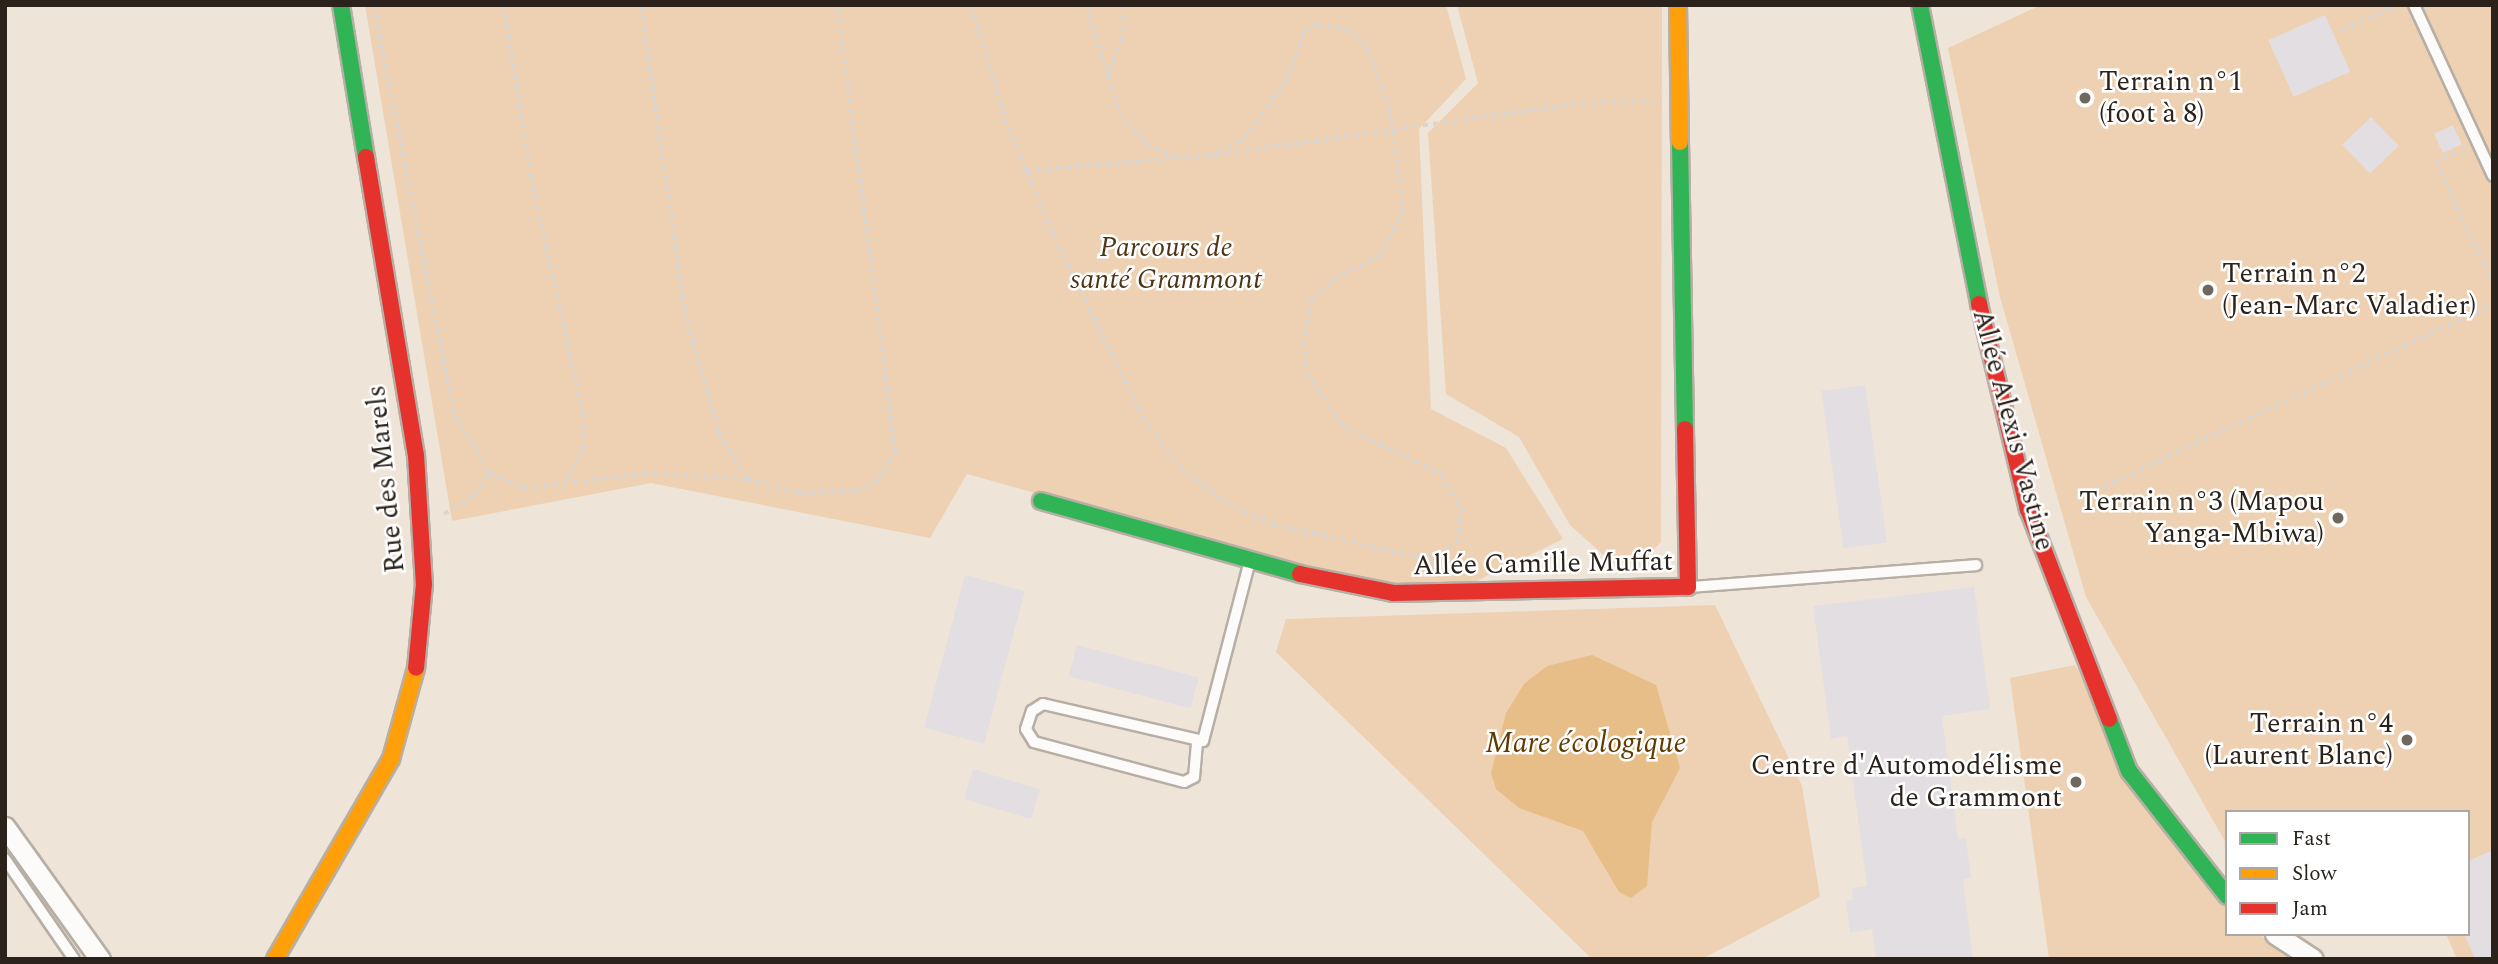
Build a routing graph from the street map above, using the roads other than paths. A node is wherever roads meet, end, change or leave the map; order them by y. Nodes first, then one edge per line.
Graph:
1 (341, 5) edge
2 (1678, 5) edge
3 (1920, 5) edge
4 (2414, 5) edge
5 (2493, 176) edge
6 (1041, 501) dead end
7 (1250, 563) junction
8 (1976, 565) dead end
9 (1688, 587) junction
10 (1197, 743) junction
11 (5, 827) edge
12 (5, 859) edge
13 (2225, 894) edge
14 (2278, 936) edge
15 (74, 959) edge
16 (100, 959) edge
17 (275, 959) edge
18 (2313, 959) edge

1 - 17 street, Rue des Marels
2 - 9 street, Allée Camille Muffat
3 - 13 street, Allée Alexis Vastine
4 - 5 lane
6 - 7 street, Allée Camille Muffat
7 - 9 street, Allée Camille Muffat
7 - 10 lane
8 - 9 lane
10 - 10 lane
11 - 16 street
12 - 15 lane
14 - 18 street

